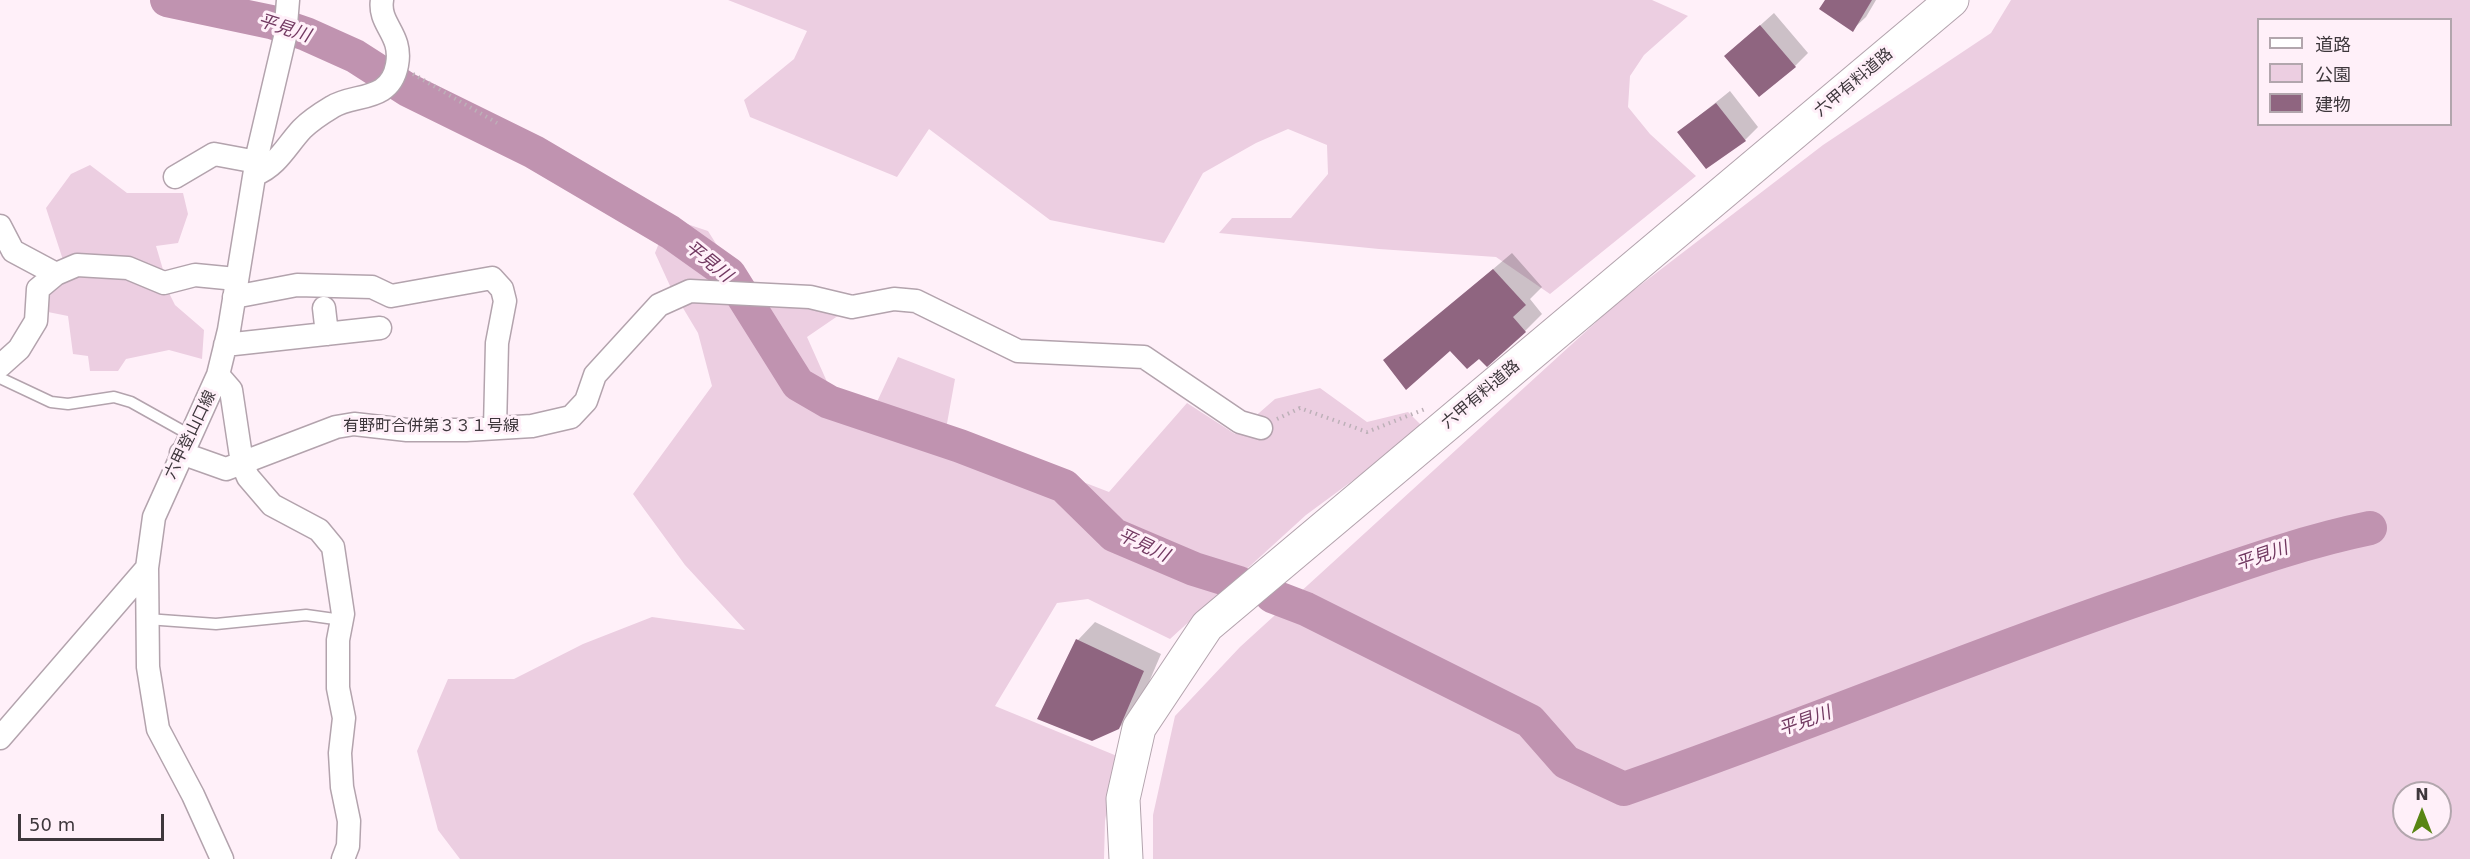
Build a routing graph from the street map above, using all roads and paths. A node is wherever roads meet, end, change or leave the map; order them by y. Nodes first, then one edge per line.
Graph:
1 (382, 0) edge
2 (1952, 0) edge
3 (287, 17) edge
4 (394, 72) junction
5 (497, 123) dead end
6 (257, 168) junction
7 (175, 177) dead end
8 (0, 226) edge
9 (56, 274) junction
10 (235, 288) junction
11 (324, 308) dead end
12 (380, 328) dead end
13 (327, 334) junction
14 (225, 345) junction
15 (0, 366) edge
16 (218, 375) junction
17 (0, 378) edge
18 (495, 428) junction
19 (1261, 428) joint
20 (1442, 428) junction
21 (186, 444) junction
22 (242, 463) junction
23 (147, 568) junction
24 (147, 619) junction
25 (342, 620) junction
26 (0, 738) edge
27 (222, 859) edge
28 (343, 859) edge
29 (1126, 859) edge

1 - 4 street
2 - 20 main road, 六甲有料道路
3 - 6 street, 六甲登山口線
4 - 5 path
4 - 6 street
6 - 7 street
6 - 10 street, 六甲登山口線
8 - 9 street
9 - 10 street
9 - 15 street
10 - 14 street, 六甲登山口線
10 - 18 street
11 - 13 street
12 - 13 street
13 - 14 street
14 - 16 street, 六甲登山口線
16 - 21 street, 六甲登山口線
16 - 22 street
17 - 21 lane
18 - 19 street, 有野町合併第３３１号線
18 - 22 street, 有野町合併第３３１号線
19 - 20 path
20 - 29 main road, 六甲有料道路
21 - 22 street, 有野町合併第３３１号線
21 - 23 street, 六甲登山口線
22 - 25 street
23 - 24 street, 六甲登山口線
23 - 26 street
24 - 25 lane
24 - 27 street, 六甲登山口線
25 - 28 street

